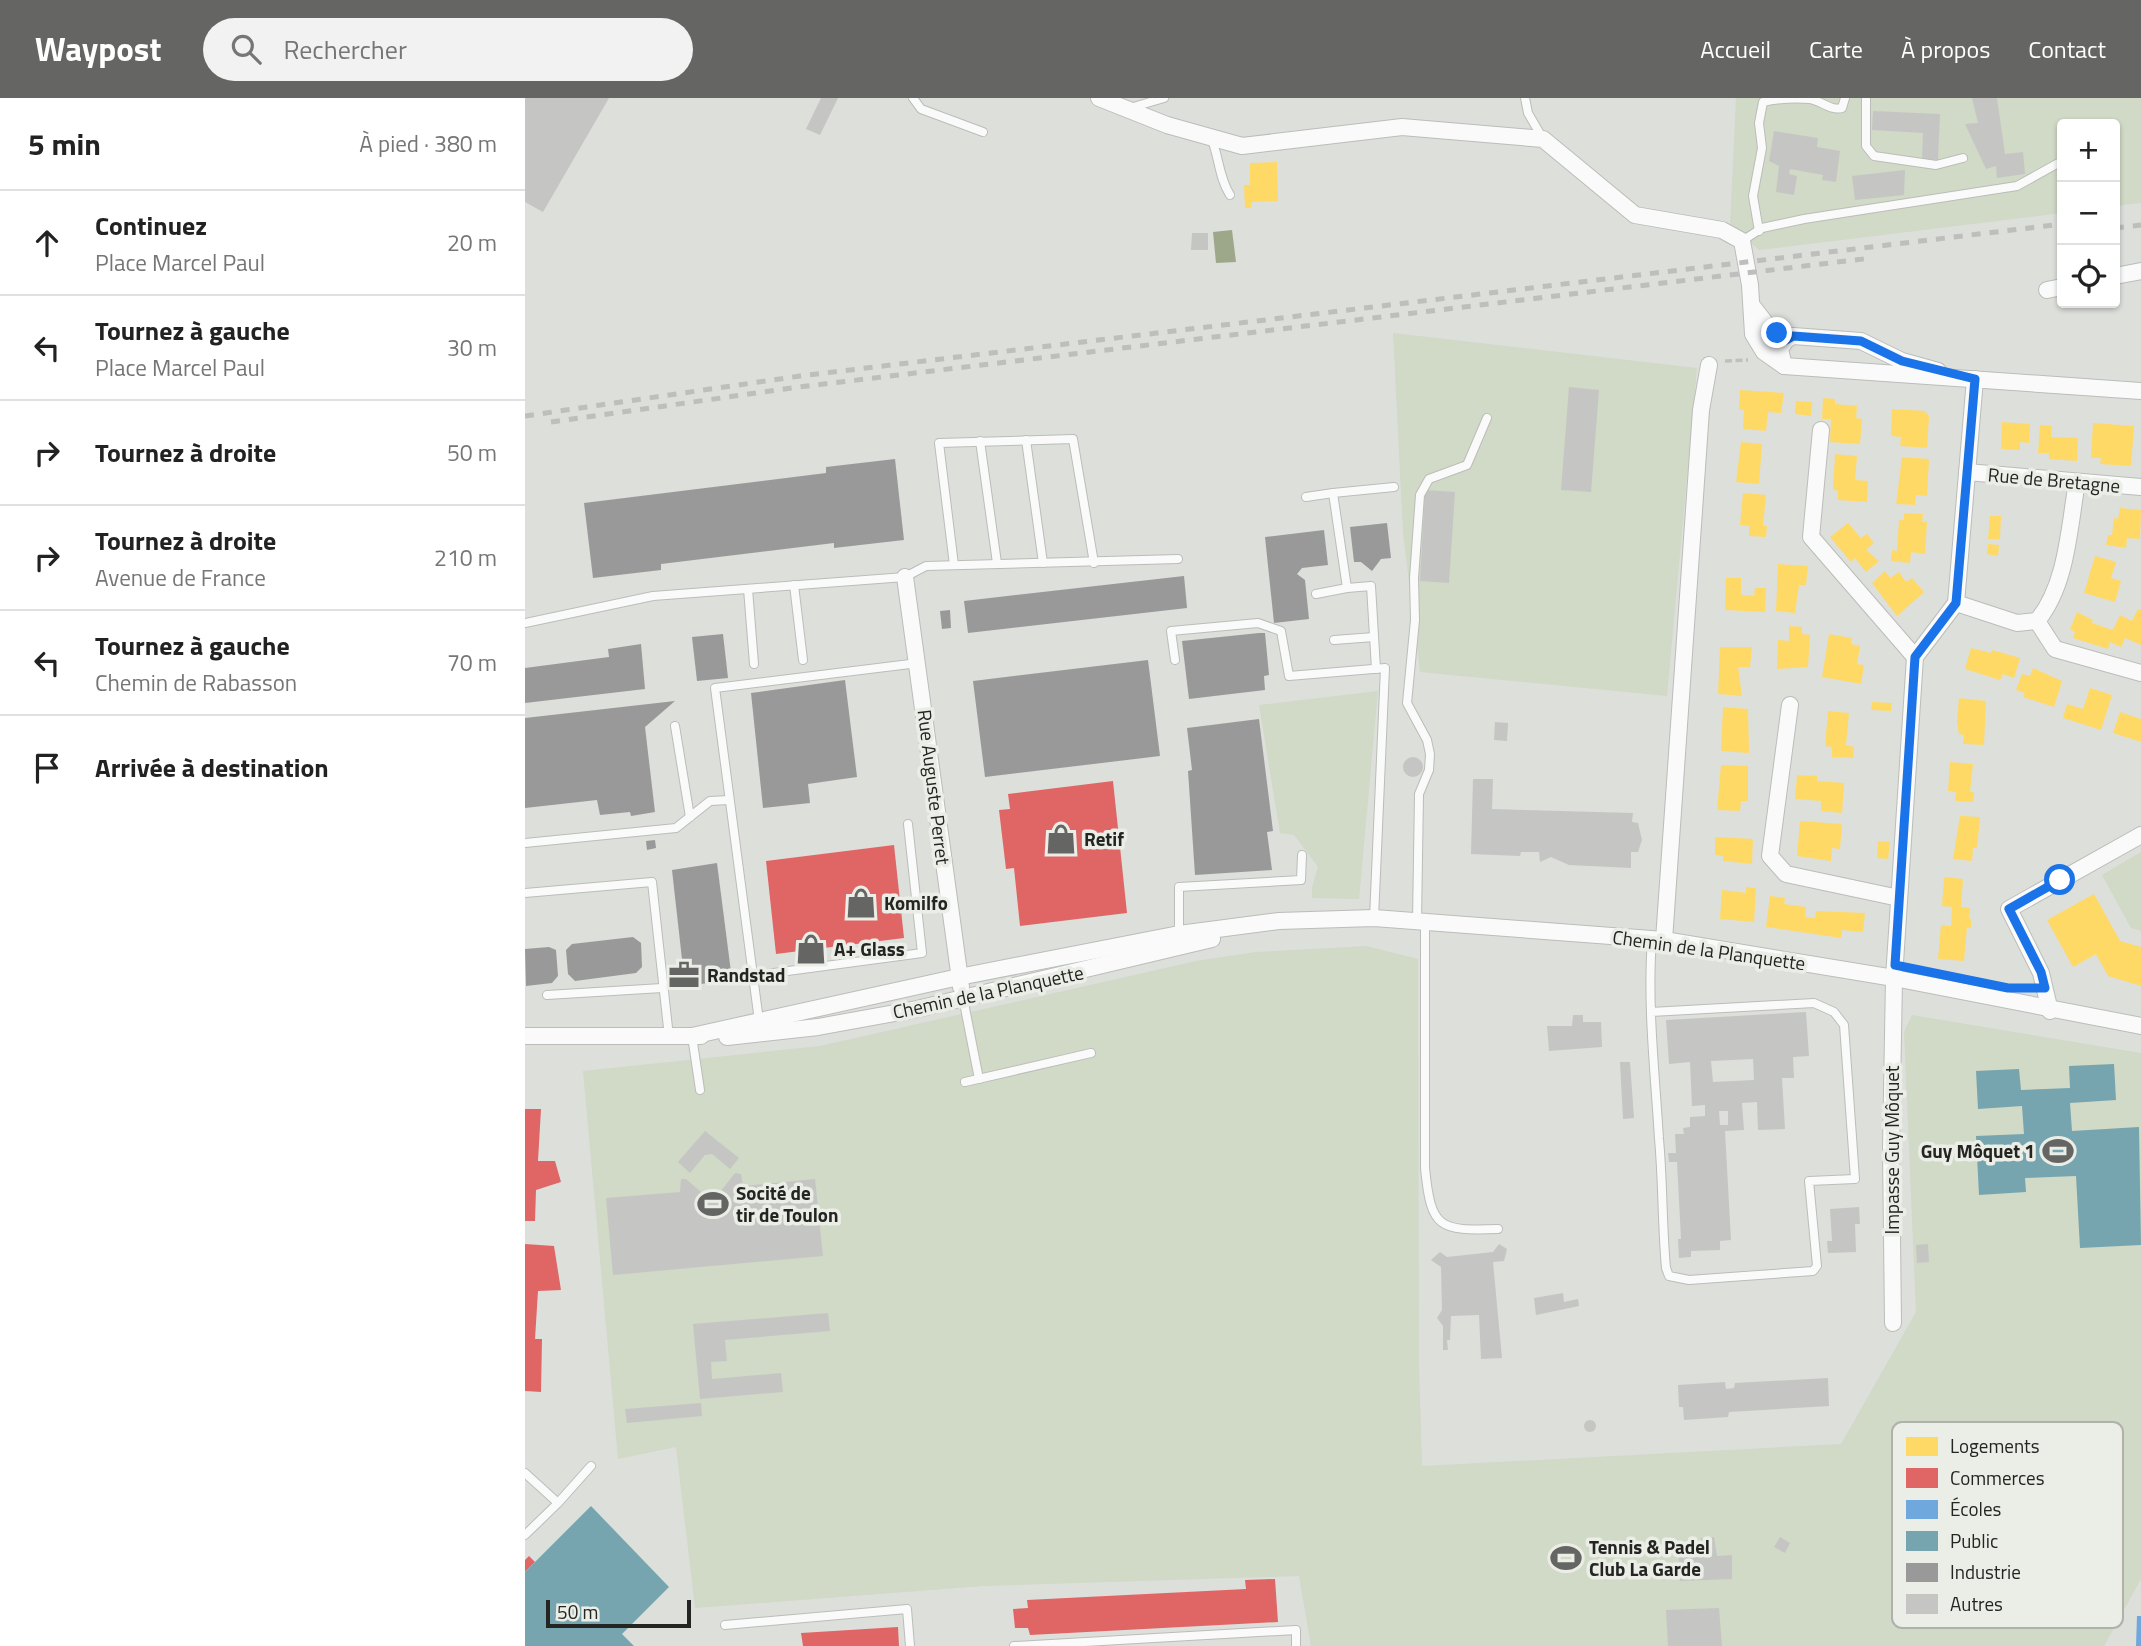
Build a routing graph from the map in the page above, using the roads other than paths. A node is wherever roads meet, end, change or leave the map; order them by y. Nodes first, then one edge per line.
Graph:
1 (912, 98) edge
2 (1099, 98) edge
3 (1164, 98) edge
4 (1525, 98) edge
5 (1845, 98) edge
6 (1866, 98) edge
7 (1127, 109) junction
8 (983, 132) dead end
9 (1211, 137) junction
10 (1543, 139) junction
11 (1963, 158) dead end
12 (2057, 164) edge
13 (1230, 195) dead end
14 (1759, 231) junction
15 (1742, 241) junction
16 (2141, 271) edge
17 (2120, 275) edge
18 (1752, 307) junction
19 (1786, 340) junction
20 (1709, 365) road end
21 (1784, 366) junction
22 (1975, 379) junction
23 (2141, 391) edge
24 (1487, 418) dead end
25 (1821, 430) dead end
26 (1027, 440) junction
27 (980, 441) junction
28 (1967, 471) junction
29 (2077, 482) junction
30 (2141, 487) edge
31 (1394, 488) dead end
32 (1333, 493) junction
33 (1305, 497) dead end
34 (1178, 559) dead end
35 (997, 563) junction
36 (1043, 563) junction
37 (1094, 563) junction
38 (954, 565) junction
39 (905, 577) junction
40 (794, 585) junction
41 (1347, 588) junction
42 (748, 589) junction
43 (1316, 594) dead end
44 (1956, 603) junction
45 (2037, 621) junction
46 (525, 622) edge
47 (1374, 637) junction
48 (1334, 640) dead end
49 (1915, 657) junction
50 (803, 660) dead end
51 (1175, 660) dead end
52 (918, 663) junction
53 (754, 664) dead end
54 (1376, 669) junction
55 (2141, 673) edge
56 (1790, 705) dead end
57 (674, 726) dead end
58 (729, 800) junction
59 (690, 817) junction
60 (908, 824) dead end
61 (2141, 835) edge
62 (525, 843) edge
63 (1302, 855) dead end
64 (525, 893) edge
65 (1899, 898) junction
66 (1374, 918) junction
67 (1279, 921) junction
68 (1421, 921) junction
69 (1179, 934) junction
70 (1658, 939) junction
71 (751, 976) junction
72 (959, 977) junction
73 (1894, 978) junction
74 (662, 988) junction
75 (547, 995) dead end
76 (963, 998) junction
77 (2050, 1011) junction
78 (1651, 1012) junction
79 (759, 1022) junction
80 (2139, 1028) edge
81 (525, 1036) edge
82 (692, 1036) junction
83 (669, 1037) junction
84 (1091, 1053) dead end
85 (979, 1079) junction
86 (965, 1082) dead end
87 (700, 1090) dead end
88 (1498, 1229) dead end
89 (1893, 1323) dead end
90 (591, 1466) dead end
91 (525, 1472) edge
92 (558, 1503) junction
93 (525, 1535) edge
94 (725, 1625) dead end
95 (910, 1646) edge
96 (1014, 1646) edge
97 (1296, 1646) edge

1 - 8 lane
2 - 7 street
3 - 7 lane
4 - 10 lane
5 - 14 lane
6 - 11 lane
7 - 9 street
9 - 10 street
9 - 13 lane
10 - 15 street
12 - 14 lane
14 - 15 lane
15 - 18 street
16 - 17 street
18 - 19 street
18 - 21 street
19 - 21 street
19 - 22 street
20 - 70 street
21 - 22 street
22 - 23 street
22 - 28 street
24 - 68 lane
25 - 49 street
26 - 27 lane
26 - 36 lane
26 - 37 lane
27 - 35 lane
27 - 38 lane
28 - 29 street, Rue de Bretagne
28 - 44 street
29 - 30 street, Rue de Bretagne
29 - 45 street
31 - 32 lane
32 - 33 lane
32 - 41 lane
34 - 37 lane
35 - 36 lane
35 - 38 lane
36 - 37 lane
38 - 39 lane
39 - 40 lane
39 - 52 street, Rue Auguste Perret
40 - 42 lane
40 - 50 lane
41 - 43 lane
41 - 47 lane
42 - 46 lane
42 - 53 lane
44 - 45 street
44 - 49 street
45 - 55 street
47 - 48 lane
47 - 54 lane
49 - 65 street, Impasse Guy Môquet
51 - 54 lane
52 - 58 lane
52 - 72 street, Rue Auguste Perret
54 - 66 lane
56 - 65 street
57 - 59 lane
58 - 59 lane
58 - 71 lane
59 - 62 lane
60 - 71 lane
61 - 77 street
63 - 69 lane
64 - 74 lane
65 - 73 street, Impasse Guy Môquet
66 - 67 street, Chemin de la Planquette
66 - 68 street, Chemin de la Planquette
67 - 69 street, Chemin de la Planquette
67 - 76 street, Chemin de la Planquette
68 - 70 street, Chemin de la Planquette
68 - 88 lane
69 - 72 street, Chemin de la Planquette
70 - 73 street, Chemin de la Planquette
70 - 78 lane
71 - 79 lane
72 - 76 street, Rue Auguste Perret
72 - 79 street, Chemin de la Planquette
73 - 77 street, Chemin de la Planquette
73 - 89 street, Impasse Guy Môquet
74 - 75 lane
74 - 83 lane
76 - 82 street, Chemin de la Planquette
76 - 85 lane
77 - 80 street, Chemin de la Planquette
78 - 78 lane
79 - 82 street, Chemin de la Planquette
81 - 83 street, Chemin de la Planquette
82 - 83 street, Chemin de la Planquette
82 - 87 lane
84 - 85 lane
85 - 86 lane
90 - 92 lane
91 - 92 lane
92 - 93 lane
94 - 95 lane
96 - 97 lane

